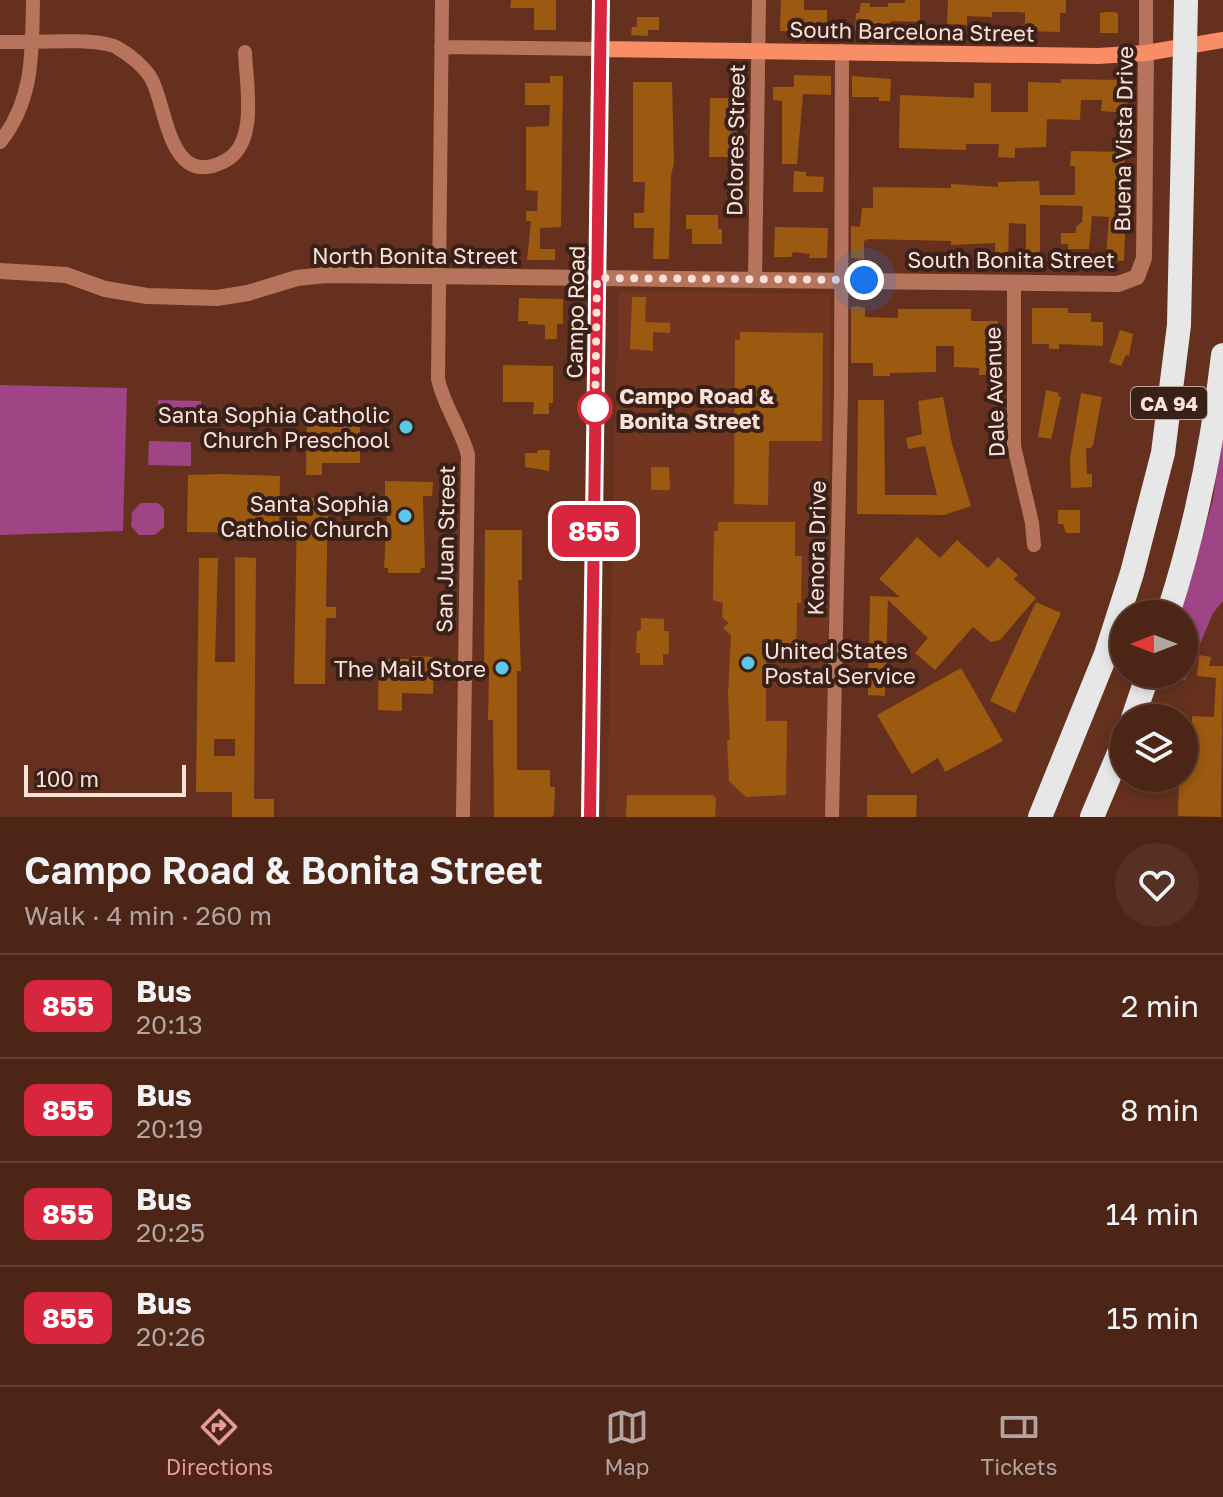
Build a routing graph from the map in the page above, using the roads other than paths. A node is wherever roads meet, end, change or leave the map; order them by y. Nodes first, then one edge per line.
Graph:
1 (33, 0) edge
2 (442, 0) edge
3 (601, 0) edge
4 (759, 0) edge
5 (1146, 0) edge
6 (1186, 12) edge
7 (1223, 40) edge
8 (0, 42) edge
9 (32, 43) junction
10 (441, 47) junction
11 (600, 49) junction
12 (842, 51) junction
13 (245, 52) dead end
14 (758, 52) junction
15 (1146, 53) junction
16 (0, 142) edge
17 (0, 271) edge
18 (440, 276) junction
19 (1137, 277) joint
20 (597, 278) junction
21 (755, 280) junction
22 (840, 280) junction
23 (1014, 284) junction
24 (1223, 355) edge
25 (1034, 545) dead end
26 (1172, 600) edge
27 (1080, 722) junction
28 (1110, 774) edge
29 (463, 817) edge
30 (590, 817) edge
31 (832, 817) edge
32 (1024, 817) edge
33 (1040, 817) edge
34 (1092, 817) edge

1 - 9 street
2 - 10 street, San Juan Street
3 - 11 main road, Campo Road
4 - 14 street, Dolores Street
5 - 15 street, Buena Vista Drive
6 - 27 highway, CA 94
7 - 15 main road, South Barcelona Street
8 - 9 street
9 - 13 street
9 - 16 street
10 - 11 street
10 - 18 street, San Juan Street
11 - 14 main road, South Barcelona Street
11 - 20 main road, Campo Road
12 - 14 main road, South Barcelona Street
12 - 15 main road, South Barcelona Street
12 - 22 street, Kenora Drive
14 - 21 street, Dolores Street
15 - 19 street, Buena Vista Drive
17 - 18 street, North Bonita Street
18 - 20 street, North Bonita Street
18 - 29 street, San Juan Street
19 - 23 street, South Bonita Street
20 - 21 street, South Bonita Street
20 - 30 main road, Campo Road
21 - 22 street, South Bonita Street
22 - 23 street, South Bonita Street
22 - 31 street, Kenora Drive
23 - 25 street, Dale Avenue
24 - 26 highway, CA 94
27 - 32 highway
27 - 33 highway, CA 94
28 - 34 highway

